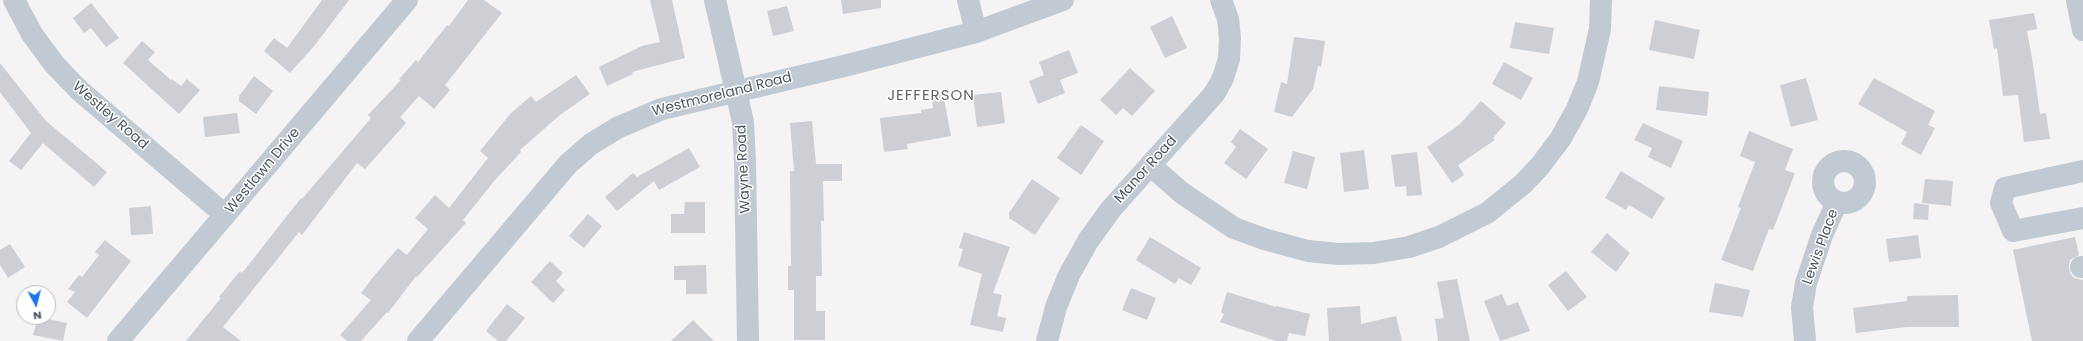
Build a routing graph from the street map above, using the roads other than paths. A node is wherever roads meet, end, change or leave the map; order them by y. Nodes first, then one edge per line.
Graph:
1 (407, 0) edge
2 (715, 0) edge
3 (968, 0) edge
4 (1063, 0) edge
5 (1221, 0) edge
6 (1601, 0) edge
7 (2077, 0) edge
8 (20, 2) edge
9 (2083, 30) edge
10 (976, 32) junction
11 (736, 91) junction
12 (1150, 165) junction
13 (2083, 171) edge
14 (1837, 202) dead end
15 (225, 215) junction
16 (2083, 218) edge
17 (118, 341) edge
18 (418, 341) edge
19 (748, 341) edge
20 (1047, 341) edge
21 (1805, 341) edge

1 - 15 street, Westlawn Drive
2 - 11 street, Wayne Road
3 - 10 street
4 - 10 street, Westmoreland Road
5 - 12 street, Manor Road
6 - 12 street
7 - 9 street
8 - 15 street, Westley Road
10 - 11 street, Westmoreland Road
11 - 18 street, Westmoreland Road
11 - 19 street, Wayne Road
12 - 20 street, Manor Road
13 - 16 street
14 - 21 street, Lewis Place
15 - 17 street, Westlawn Drive

